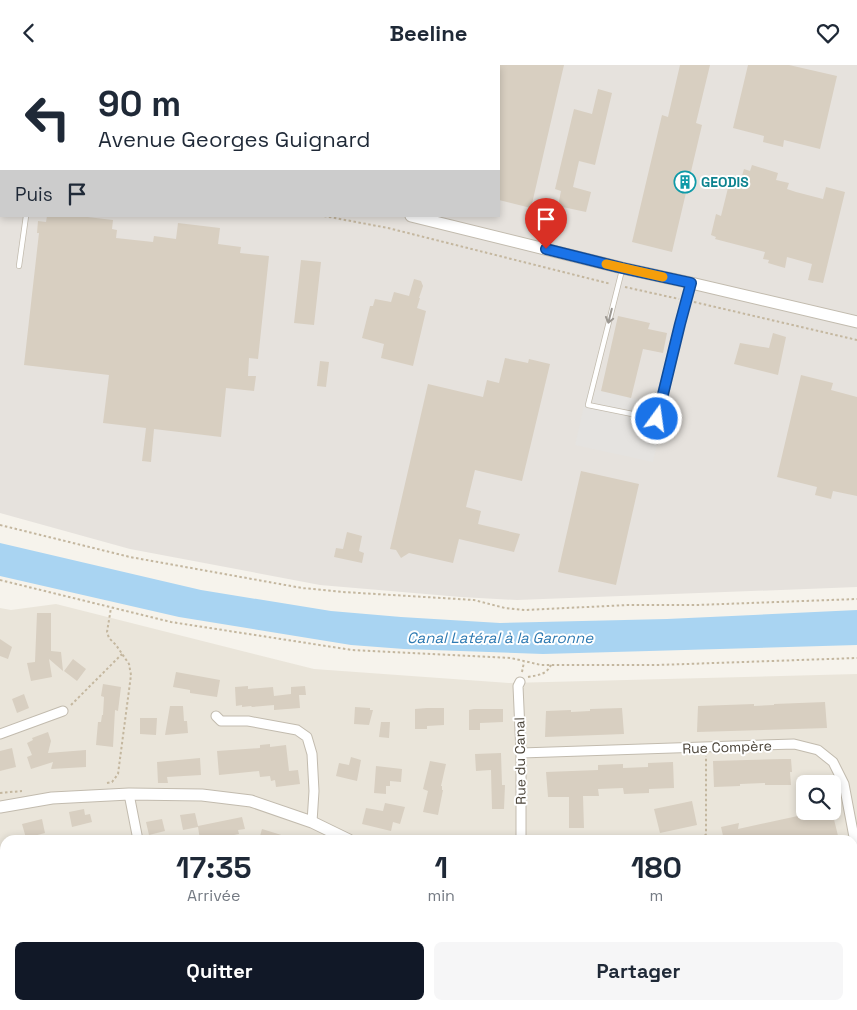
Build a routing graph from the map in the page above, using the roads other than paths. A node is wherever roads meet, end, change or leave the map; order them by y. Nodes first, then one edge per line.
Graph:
1 (26, 217) edge
2 (415, 217) edge
3 (19, 266) dead end
4 (622, 268) junction
5 (691, 283) junction
6 (857, 322) edge
7 (520, 682) road end
8 (64, 711) road end
9 (216, 716) dead end
10 (0, 734) edge
11 (521, 753) junction
12 (129, 794) junction
13 (0, 807) edge
14 (853, 811) edge
15 (312, 822) junction
16 (137, 835) edge
17 (339, 835) edge
18 (521, 835) edge
19 (855, 835) edge

1 - 3 lane
2 - 4 street
4 - 5 street
4 -> 5 lane
5 - 6 street
7 - 11 street, Rue du Canal
8 - 10 street
9 - 15 street
11 - 14 street, Rue Compère
11 - 18 street, Rue du Canal
12 - 13 street
12 - 15 street
12 - 16 street
14 - 19 street, Rue Compère
15 - 17 street

